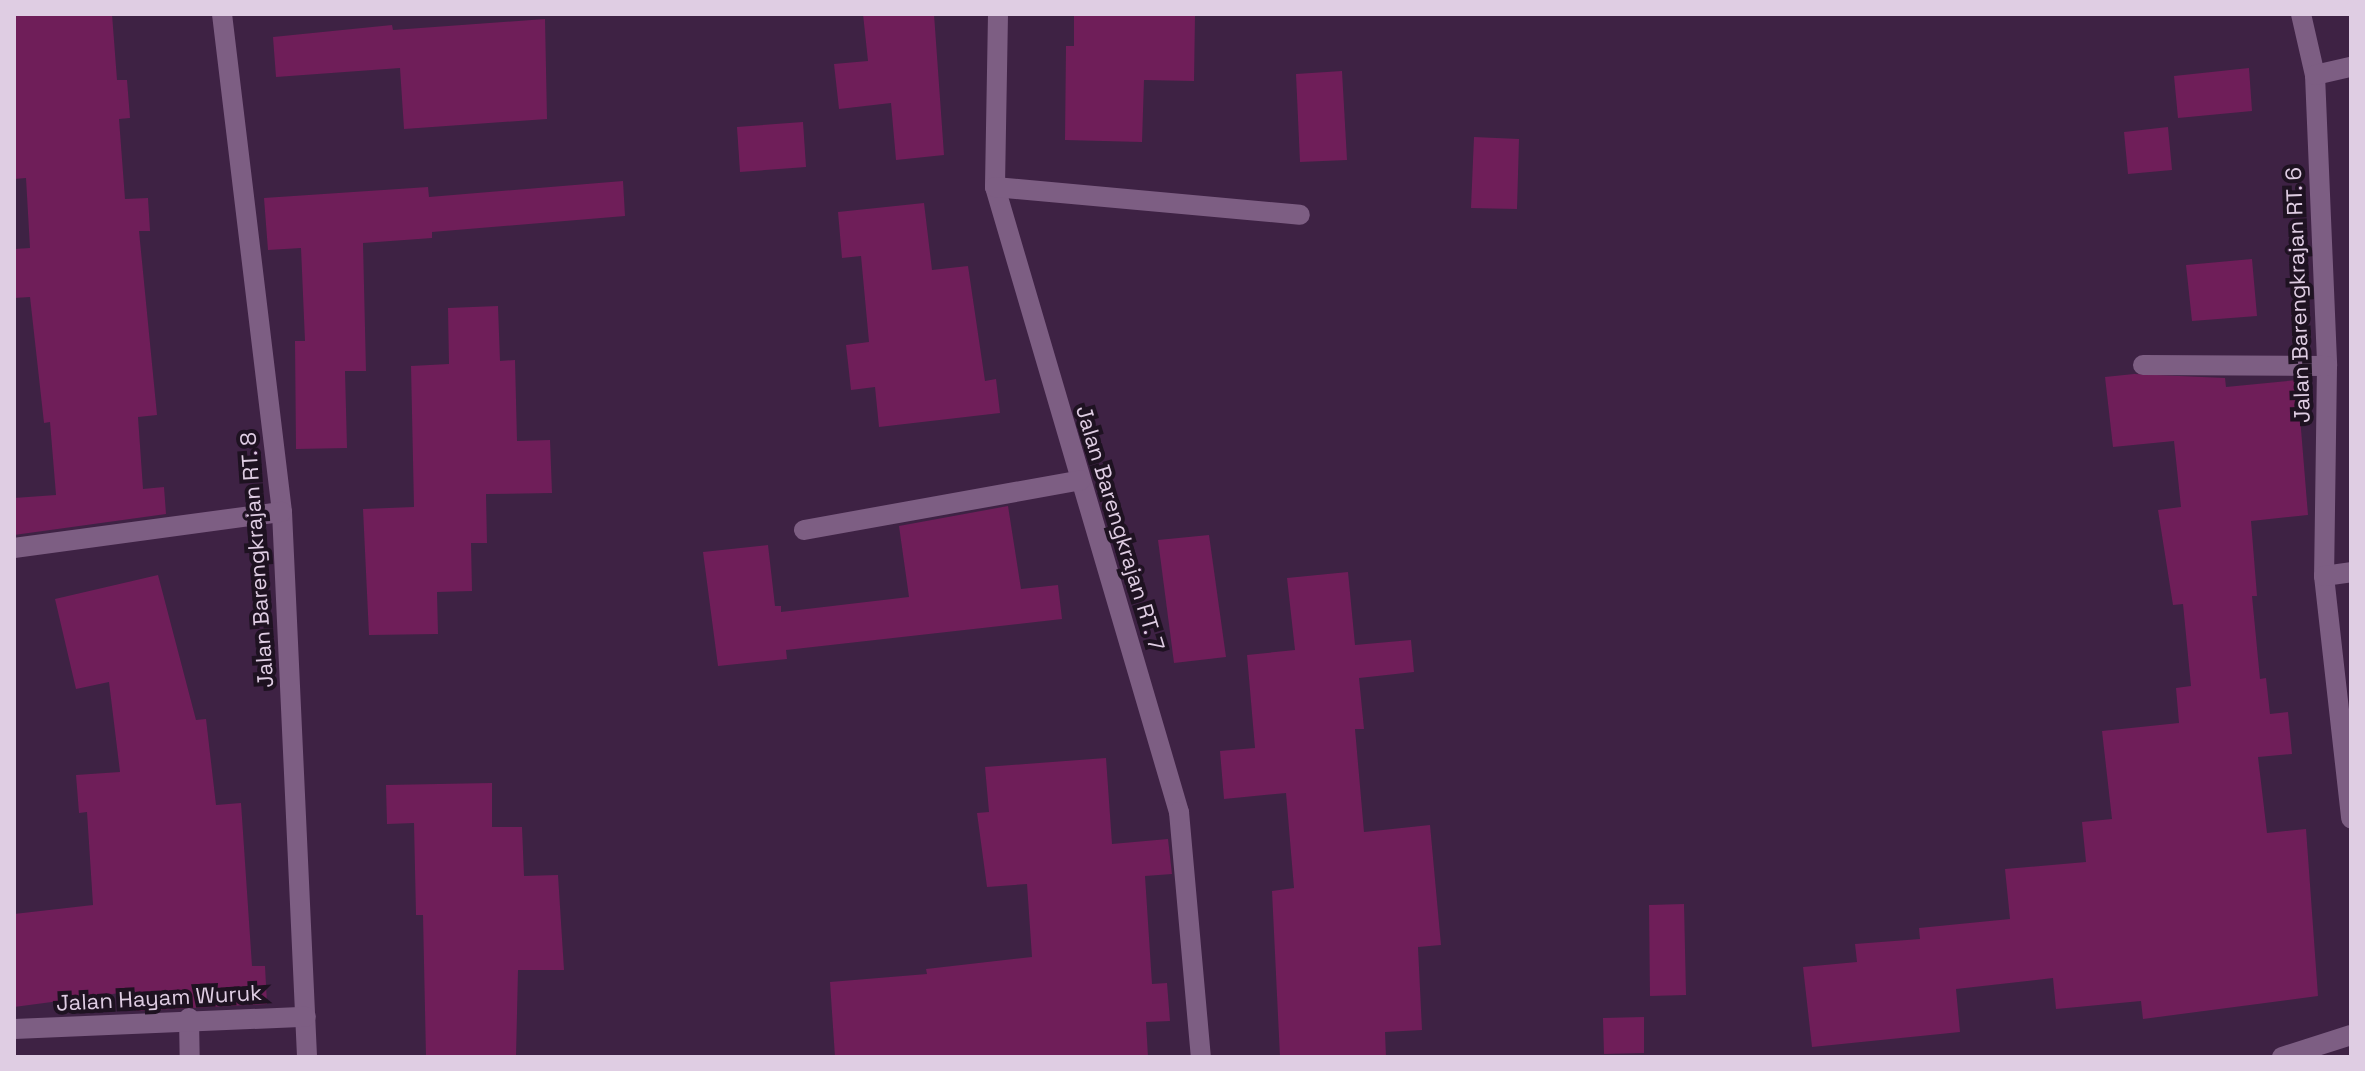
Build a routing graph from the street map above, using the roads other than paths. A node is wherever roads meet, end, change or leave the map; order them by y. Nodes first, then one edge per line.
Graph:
1 (222, 14) edge
2 (998, 14) edge
3 (2301, 14) edge
4 (2351, 67) edge
5 (2315, 75) junction
6 (995, 187) junction
7 (1300, 215) dead end
8 (2143, 365) dead end
9 (2327, 366) junction
10 (1081, 480) junction
11 (282, 512) junction
12 (804, 530) dead end
13 (14, 548) edge
14 (2351, 572) edge
15 (2324, 576) junction
16 (2351, 818) edge
17 (306, 1017) junction
18 (189, 1018) junction
19 (14, 1029) edge
20 (2351, 1035) edge
21 (190, 1057) edge
22 (307, 1057) edge
23 (1201, 1057) edge
24 (2282, 1057) edge

1 - 11 street, Jalan Barengkrajan RT. 8
2 - 6 street, Jalan Barengkrajan RT. 7
3 - 5 street, Jalan Barengkrajan RT. 6
4 - 5 street
5 - 9 street, Jalan Barengkrajan RT. 6
6 - 7 street
6 - 10 street, Jalan Barengkrajan RT. 7
8 - 9 street
9 - 15 street, Jalan Barengkrajan RT. 6
10 - 12 street
10 - 23 street, Jalan Barengkrajan RT. 7
11 - 13 street
11 - 17 street, Jalan Barengkrajan RT. 8
14 - 15 street
15 - 16 street, Jalan Barengkrajan RT. 6
17 - 18 street, Jalan Hayam Wuruk
17 - 22 street, Jalan Barengkrajan RT. 8
18 - 19 street, Jalan Hayam Wuruk
18 - 21 street
20 - 24 street

